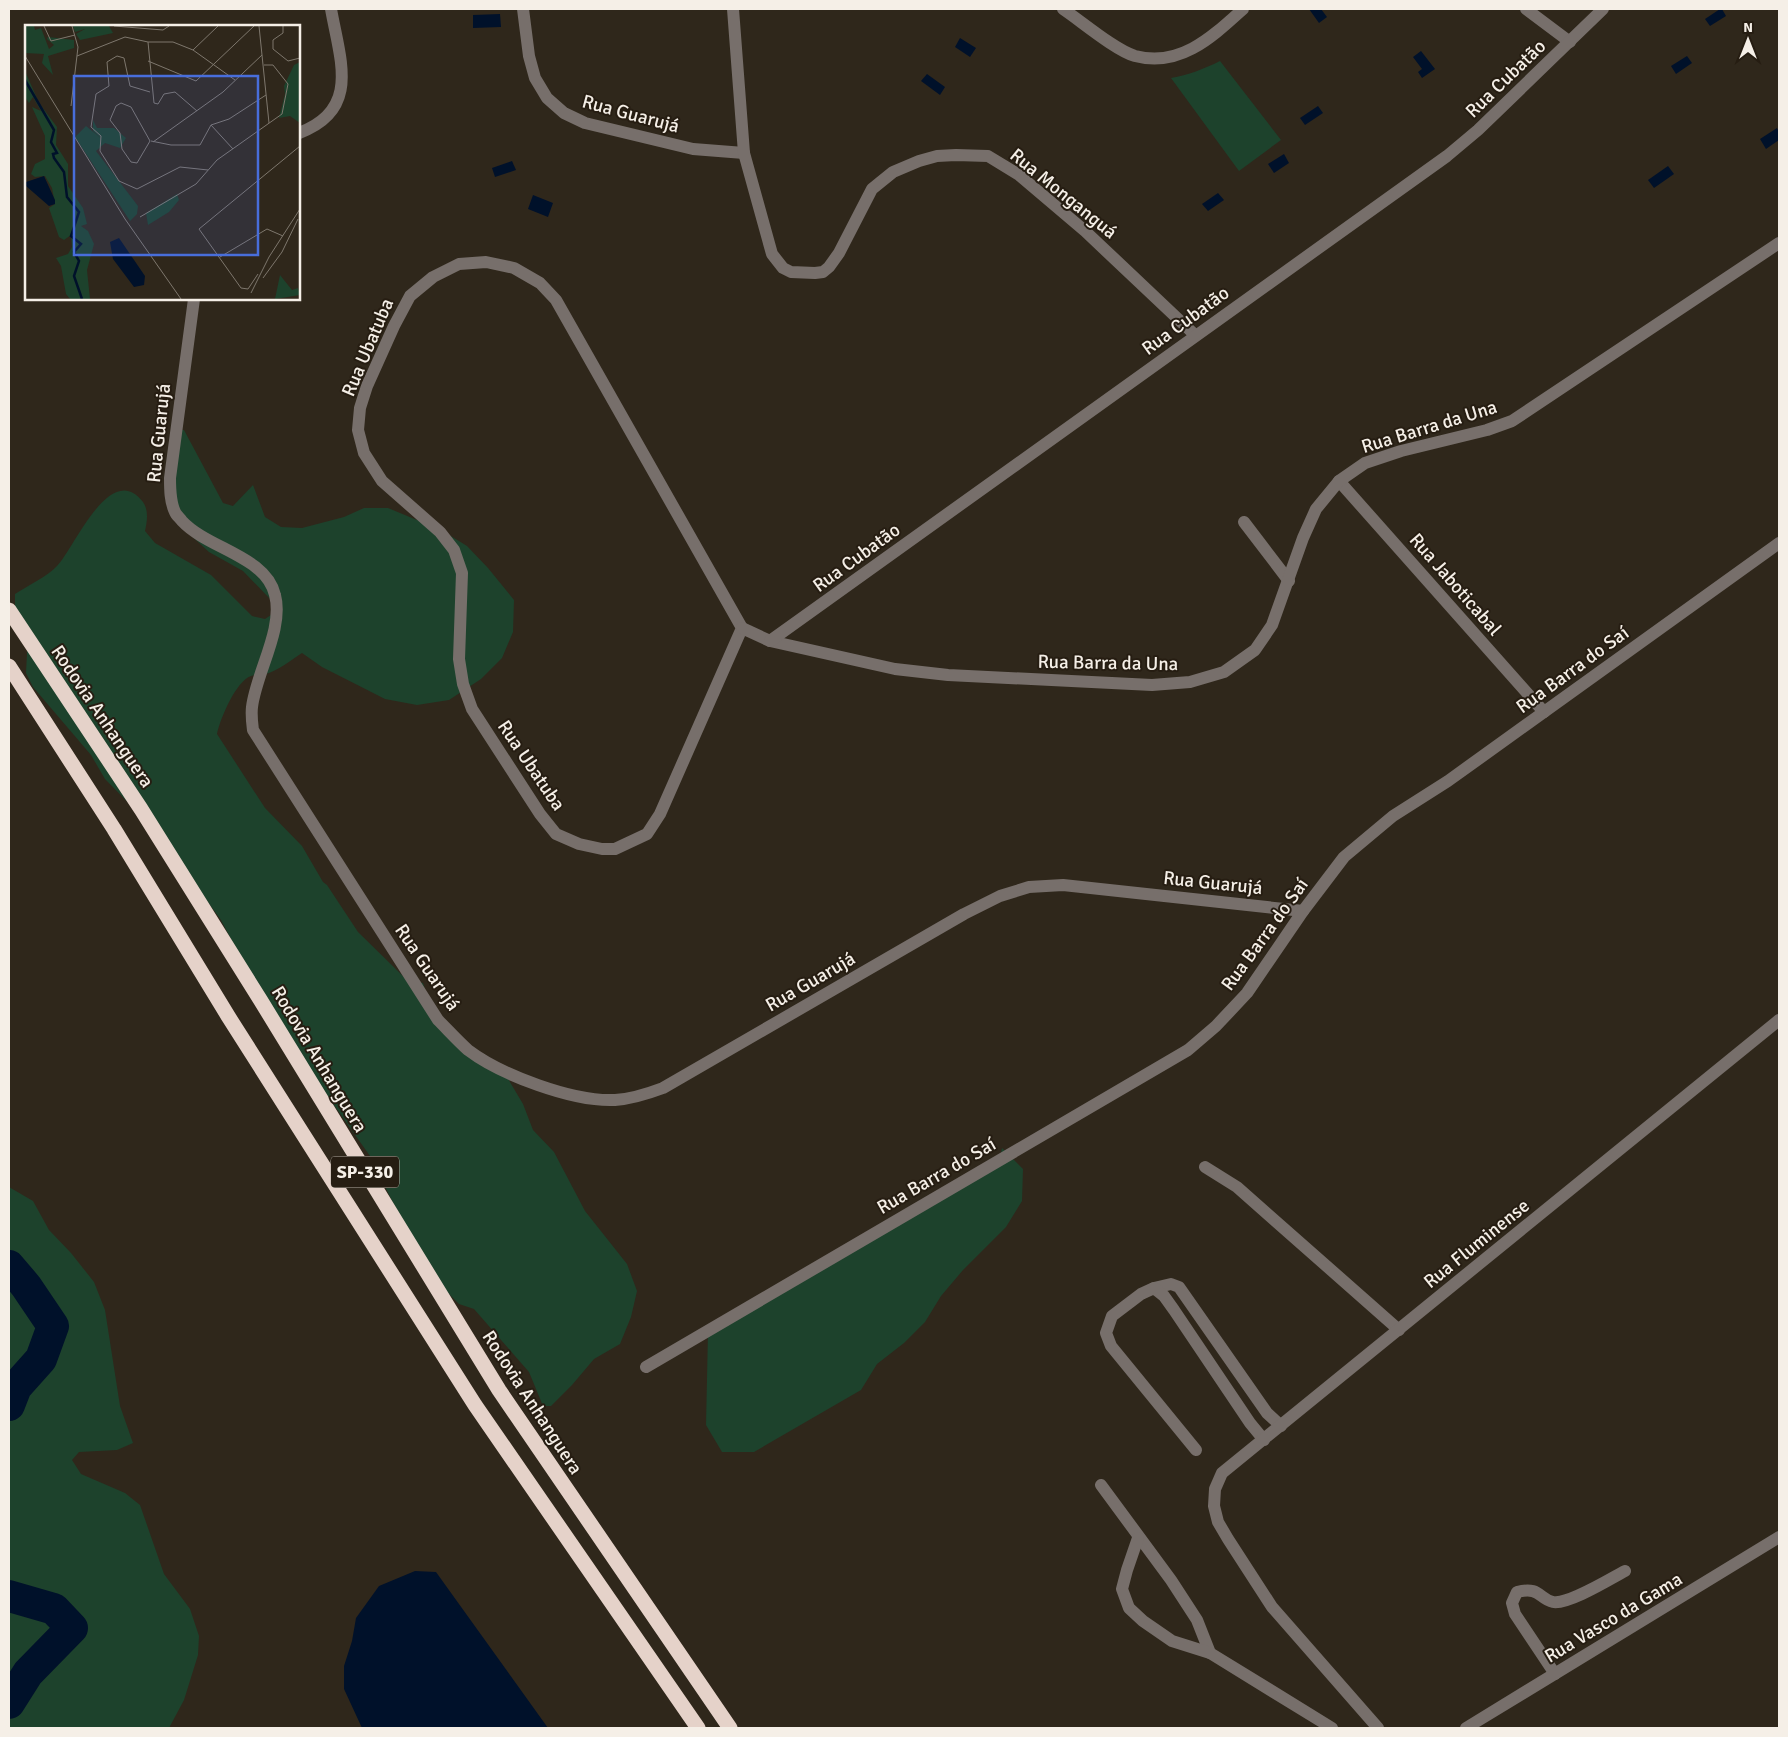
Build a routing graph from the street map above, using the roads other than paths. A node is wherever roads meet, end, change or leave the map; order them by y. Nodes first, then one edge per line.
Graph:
1 (331, 9) edge
2 (523, 9) edge
3 (733, 9) edge
4 (1063, 9) edge
5 (1243, 9) edge
6 (1526, 9) edge
7 (1603, 9) edge
8 (1570, 42) junction
9 (300, 133) edge
10 (744, 153) junction
11 (1779, 244) edge
12 (194, 300) edge
13 (1195, 336) junction
14 (1339, 481) junction
15 (1244, 522) dead end
16 (1779, 543) edge
17 (1289, 581) junction
18 (9, 610) edge
19 (742, 628) junction
20 (770, 641) junction
21 (9, 666) edge
22 (1544, 712) junction
23 (1303, 911) junction
24 (1779, 1020) edge
25 (1206, 1167) dead end
26 (1154, 1288) junction
27 (1399, 1330) junction
28 (646, 1367) dead end
29 (1281, 1426) junction
30 (1264, 1440) junction
31 (1196, 1450) dead end
32 (1101, 1486) dead end
33 (1779, 1537) edge
34 (1138, 1538) junction
35 (1625, 1571) dead end
36 (1210, 1653) junction
37 (1555, 1674) junction
38 (698, 1728) edge
39 (730, 1728) edge
40 (1332, 1728) edge
41 (1378, 1728) edge
42 (1466, 1728) edge

1 - 9 street
2 - 10 street, Rua Guarujá
3 - 10 street, Rua Monganguá
4 - 5 street
6 - 8 street
7 - 8 street, Rua Cubatão
8 - 13 street, Rua Cubatão
10 - 13 street, Rua Monganguá
11 - 14 street, Rua Barra da Una
12 - 23 street, Rua Guarujá
13 - 20 street, Rua Cubatão
14 - 17 street, Rua Barra da Una
14 - 22 street, Rua Jaboticabal
15 - 17 street
16 - 22 street, Rua Barra do Saí
17 - 20 street, Rua Barra da Una
18 - 39 highway, Rodovia Anhanguera / SP-330
19 - 19 street, Rua Ubatuba
19 - 20 street, Rua Barra da Una
21 - 38 highway, SP-330
22 - 23 street, Rua Barra do Saí
23 - 28 street, Rua Barra do Saí
24 - 27 street, Rua Fluminense
25 - 27 street
26 - 29 street
26 - 30 street
26 - 31 street
27 - 29 street, Rua Fluminense
29 - 30 street, Rua Fluminense
30 - 41 street, Rua Fluminense
32 - 34 street
33 - 37 street, Rua Vasco da Gama
34 - 36 street
34 - 36 street
35 - 37 street
36 - 40 street
37 - 42 street, Rua Vasco da Gama

